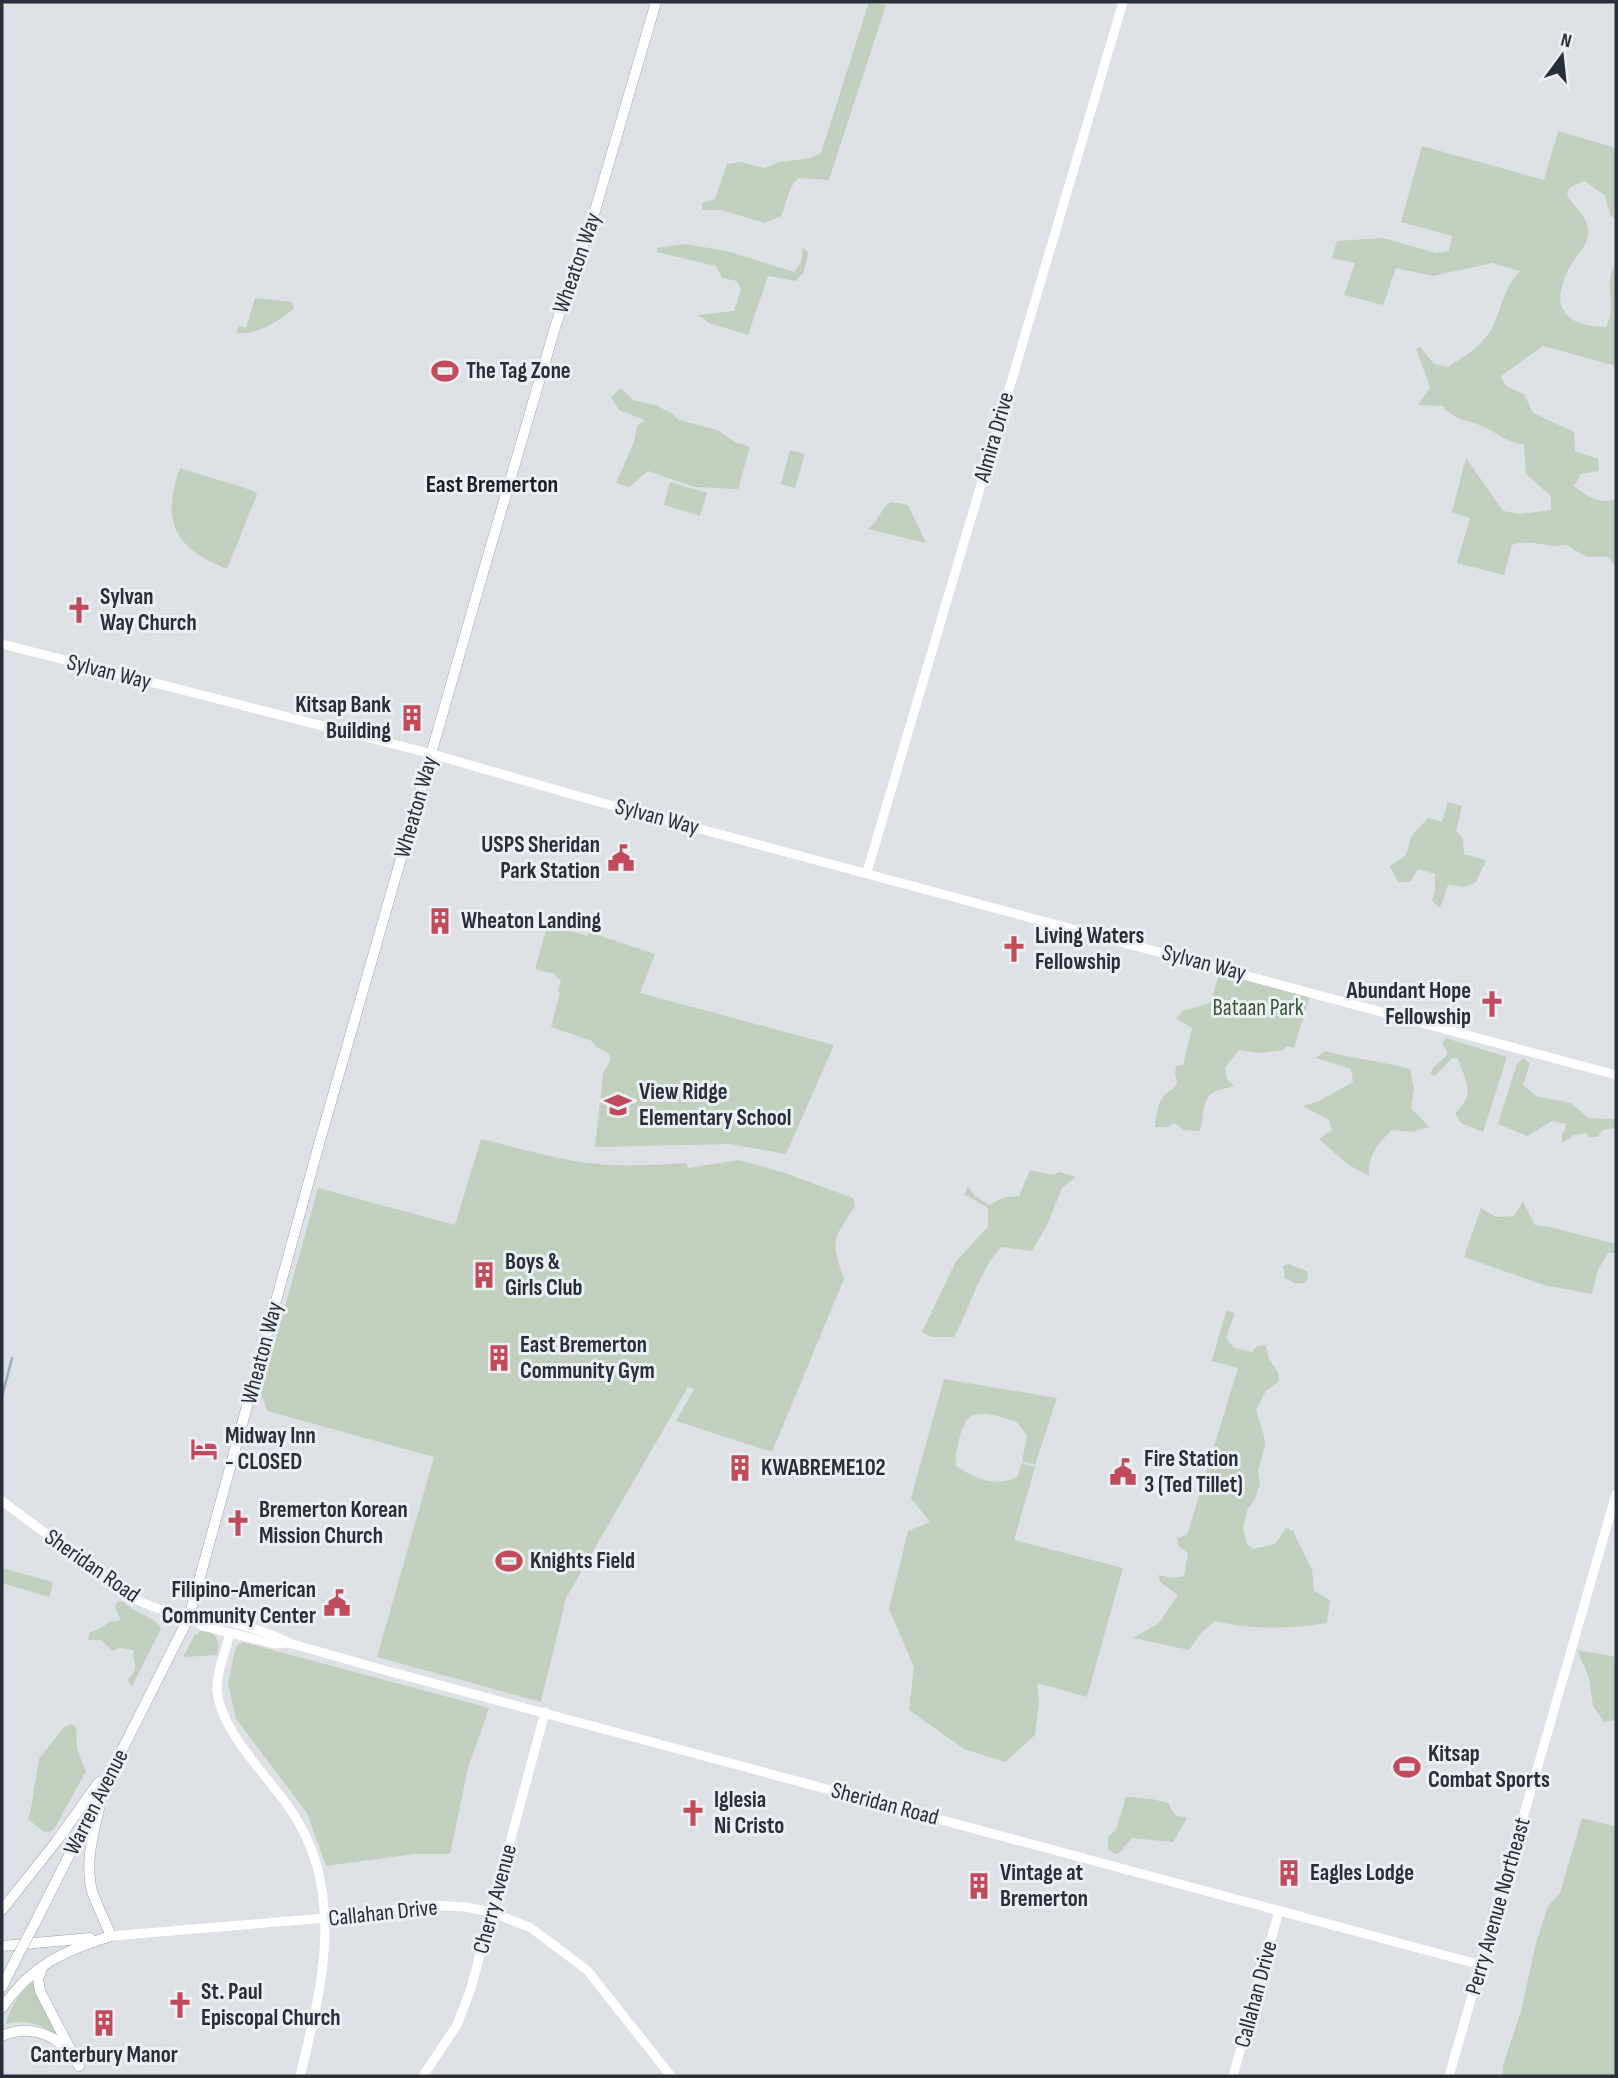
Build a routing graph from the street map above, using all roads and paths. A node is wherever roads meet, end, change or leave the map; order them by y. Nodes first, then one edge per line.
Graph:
1 (656, 2) edge
2 (1123, 2) edge
3 (2, 644) edge
4 (432, 754) junction
5 (867, 872) junction
6 (1616, 1075) edge
7 (1616, 1493) edge
8 (2, 1501) edge
9 (190, 1616) junction
10 (230, 1633) junction
11 (289, 1643) junction
12 (545, 1712) junction
13 (120, 1753) junction
14 (105, 1781) junction
15 (2, 1910) edge
16 (1279, 1911) junction
17 (491, 1912) junction
18 (326, 1918) junction
19 (111, 1936) junction
20 (2, 1946) edge
21 (1481, 1965) junction
22 (43, 1966) junction
23 (2, 1987) edge
24 (2, 2008) edge
25 (2, 2036) edge
26 (79, 2066) junction
27 (85, 2076) edge
28 (300, 2076) edge
29 (424, 2076) edge
30 (671, 2076) edge
31 (1233, 2076) edge
32 (1449, 2076) edge

1 - 4 main road, Wheaton Way
2 - 5 main road, Almira Drive
3 - 4 main road, Sylvan Way
4 - 5 main road, Sylvan Way
4 - 9 main road, Wheaton Way
5 - 6 main road, Sylvan Way
7 - 21 main road, Perry Avenue Northeast
8 - 9 main road, Sheridan Road
9 - 10 main road, Sheridan Road
9 - 11 main road, Sheridan Road
9 - 13 main road, Warren Avenue
10 - 11 main road, Sheridan Road
10 - 18 main road
11 - 12 main road, Sheridan Road
12 - 16 main road, Sheridan Road
12 - 17 main road, Cherry Avenue
13 - 14 main road, Warren Avenue
13 - 15 main road
14 - 19 main road
14 - 23 main road, Warren Avenue, bridge
16 - 21 main road, Sheridan Road
16 - 31 main road, Callahan Drive
17 - 18 main road, Callahan Drive
17 - 29 main road, Cherry Avenue
17 - 30 main road, Callahan Drive
18 - 19 main road, Callahan Drive
18 - 28 main road
19 - 20 main road
19 - 22 main road
21 - 32 main road, Perry Avenue Northeast
22 - 24 main road
22 - 26 main road
25 - 26 main road
26 - 27 main road

